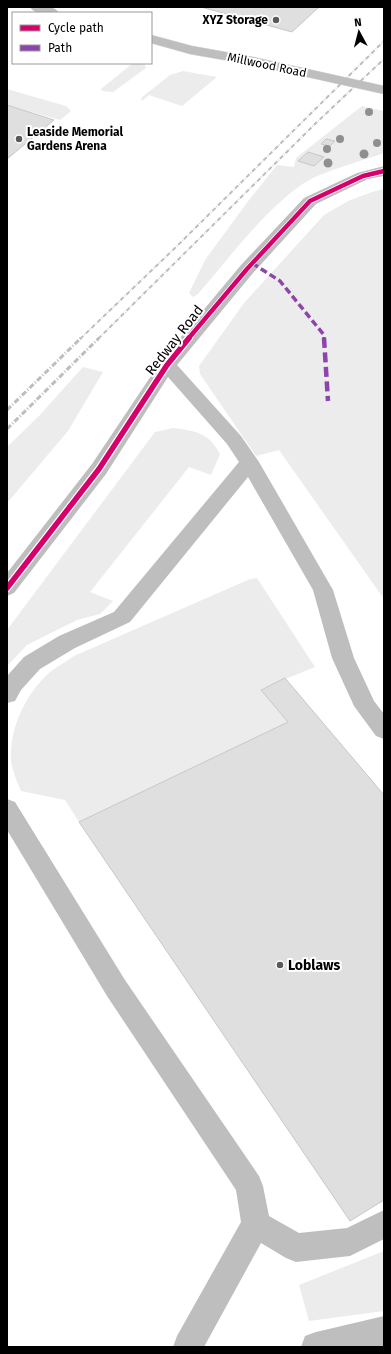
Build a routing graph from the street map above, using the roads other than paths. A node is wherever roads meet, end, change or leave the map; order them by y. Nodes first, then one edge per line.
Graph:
1 (152, 39) edge
2 (152, 52) edge
3 (235, 72) dead end
4 (317, 90) dead end
5 (384, 90) edge
6 (384, 104) edge
7 (384, 171) edge
8 (167, 365) junction
9 (249, 462) junction
10 (7, 588) edge
11 (7, 695) edge
12 (384, 730) edge
13 (7, 808) edge
14 (256, 1224) junction
15 (384, 1224) edge
16 (384, 1331) edge
17 (188, 1347) edge
18 (316, 1347) edge

1 - 5 street, Millwood Road
2 - 3 street, Millwood Road
4 - 6 street, Millwood Road
7 - 8 street, Redway Road
8 - 9 street
8 - 10 street, Redway Road
9 - 11 street
9 - 12 street
13 - 14 street
14 - 15 street
14 - 17 street
16 - 18 street

